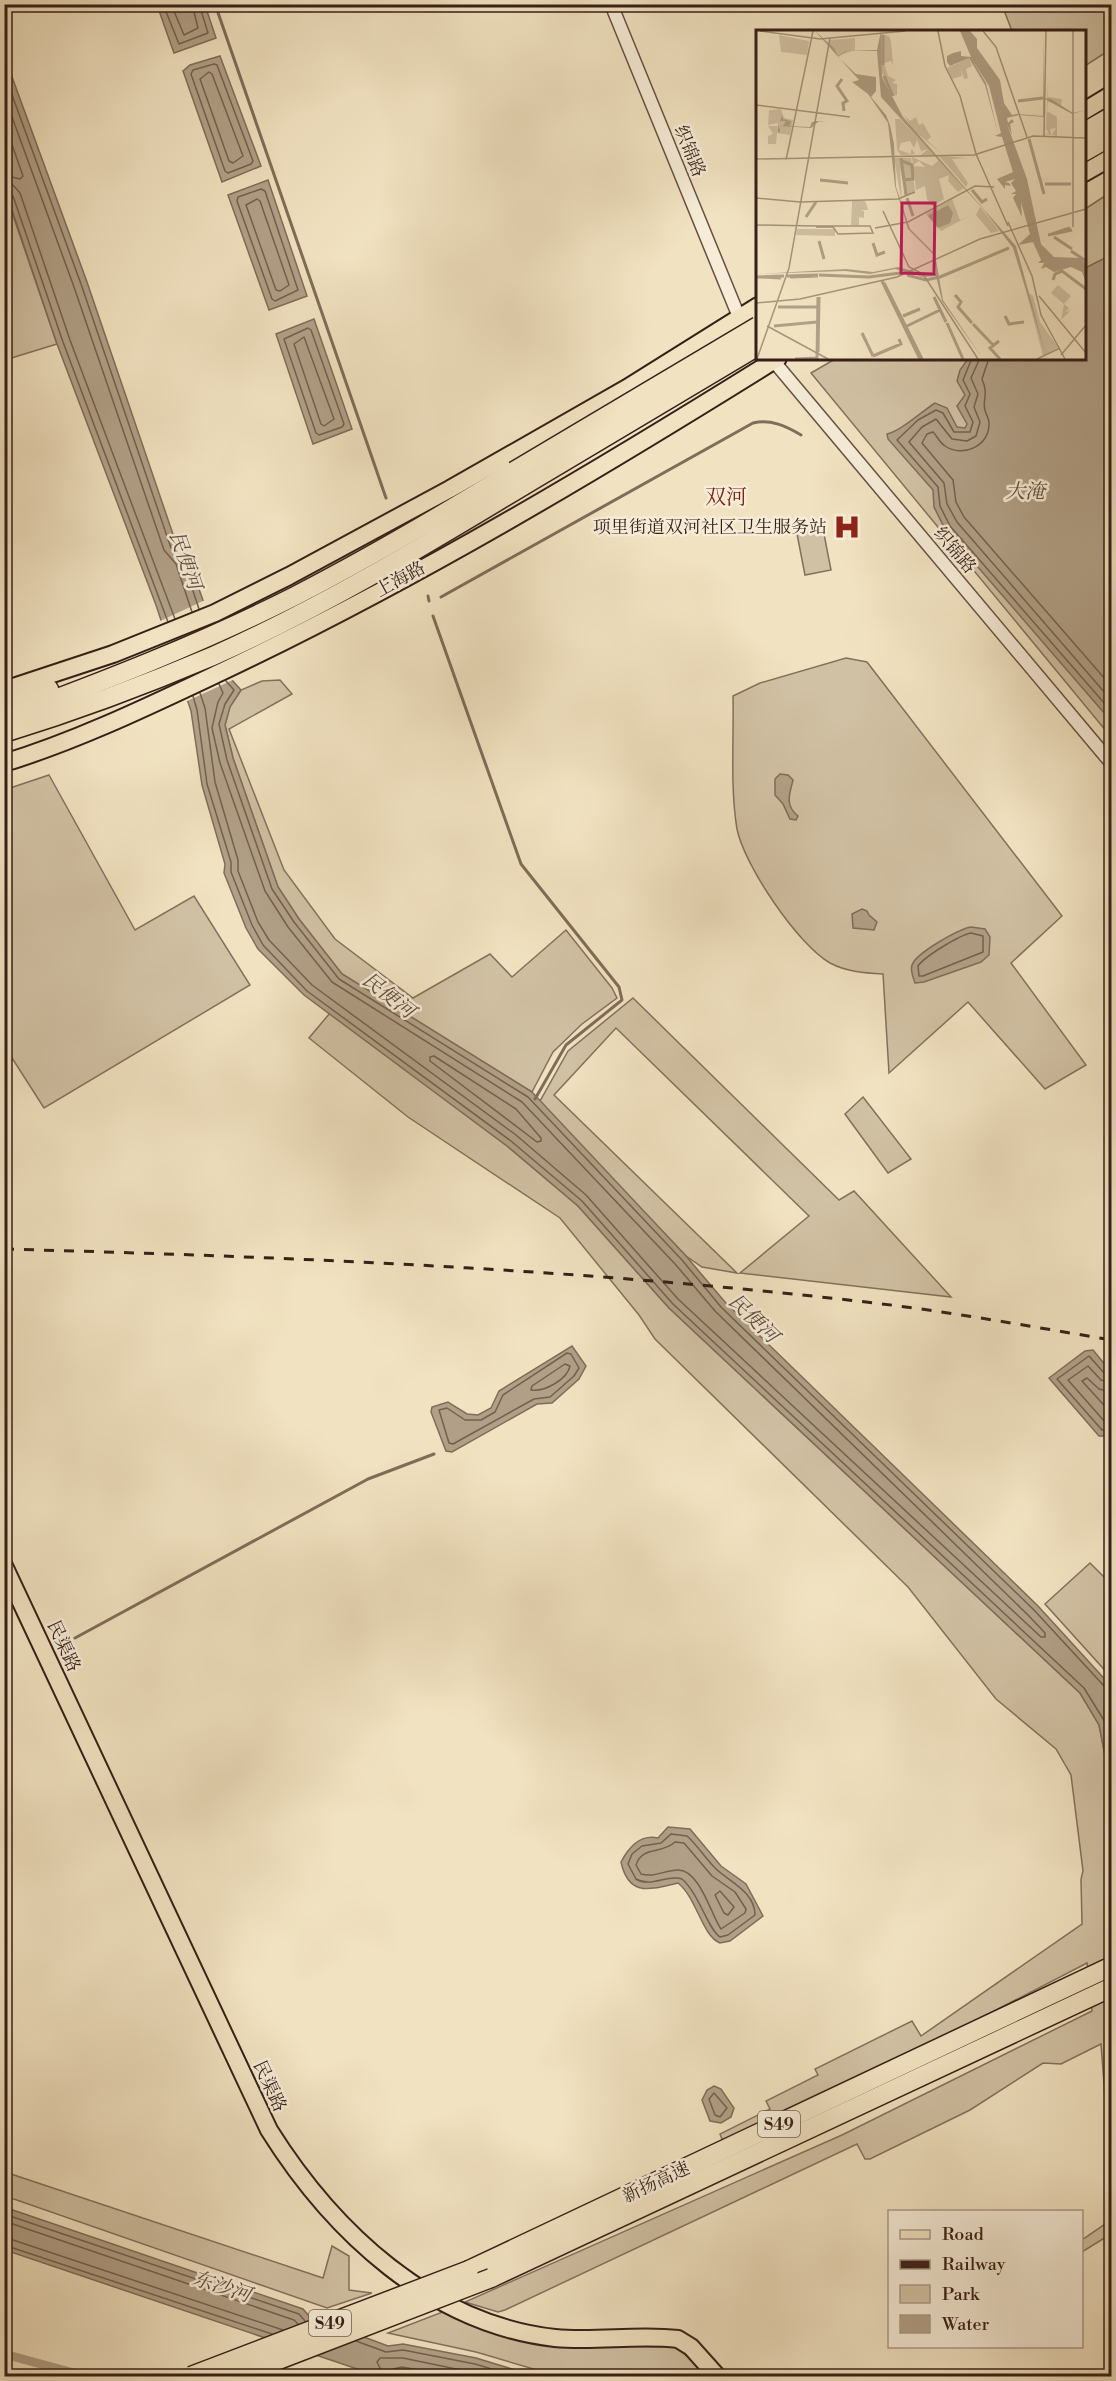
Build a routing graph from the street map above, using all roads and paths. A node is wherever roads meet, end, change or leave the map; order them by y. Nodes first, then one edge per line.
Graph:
1 (611, 4) edge
2 (1112, 94) edge
3 (1086, 110) edge
4 (1112, 116) edge
5 (1086, 131) edge
6 (1112, 136) edge
7 (1086, 151) edge
8 (1112, 157) edge
9 (1086, 172) edge
10 (756, 307) edge
11 (739, 317) junction
12 (756, 327) edge
13 (756, 338) edge
14 (756, 347) edge
15 (772, 360) edge
16 (775, 360) edge
17 (627, 388) junction
18 (655, 436) junction
19 (519, 478) junction
20 (298, 605) junction
21 (118, 665) junction
22 (4, 690) edge
23 (4, 703) edge
24 (70, 712) junction
25 (4, 718) edge
26 (4, 733) edge
27 (4, 743) edge
28 (4, 764) edge
29 (1112, 764) edge
30 (4, 1566) edge
31 (1112, 1966) edge
32 (1112, 1987) edge
33 (191, 2376) edge
34 (237, 2376) edge
35 (717, 2376) edge

1 - 11 street, 织锦路
2 - 3 main road
4 - 5 highway
6 - 7 highway
8 - 9 main road
10 - 11 main road, 上海路
11 - 13 street, 织锦路
11 - 17 main road, 上海路
12 - 19 highway, 上海路, bridge
14 - 19 highway, 上海路, bridge
15 - 18 main road, 上海路
16 - 29 street, 织锦路
17 - 18 main road
17 - 21 main road, 上海路
18 - 28 main road, 上海路
19 - 20 highway, 上海路
20 - 21 highway, 上海路
20 - 24 highway, 上海路
21 - 22 main road, 上海路
21 - 23 highway
21 - 25 highway, 上海路
24 - 26 highway, 上海路
24 - 27 highway
30 - 35 main road, 民渠路
31 - 33 highway, 新扬高速 / S49, bridge
32 - 34 highway, 新扬高速 / S49, bridge

